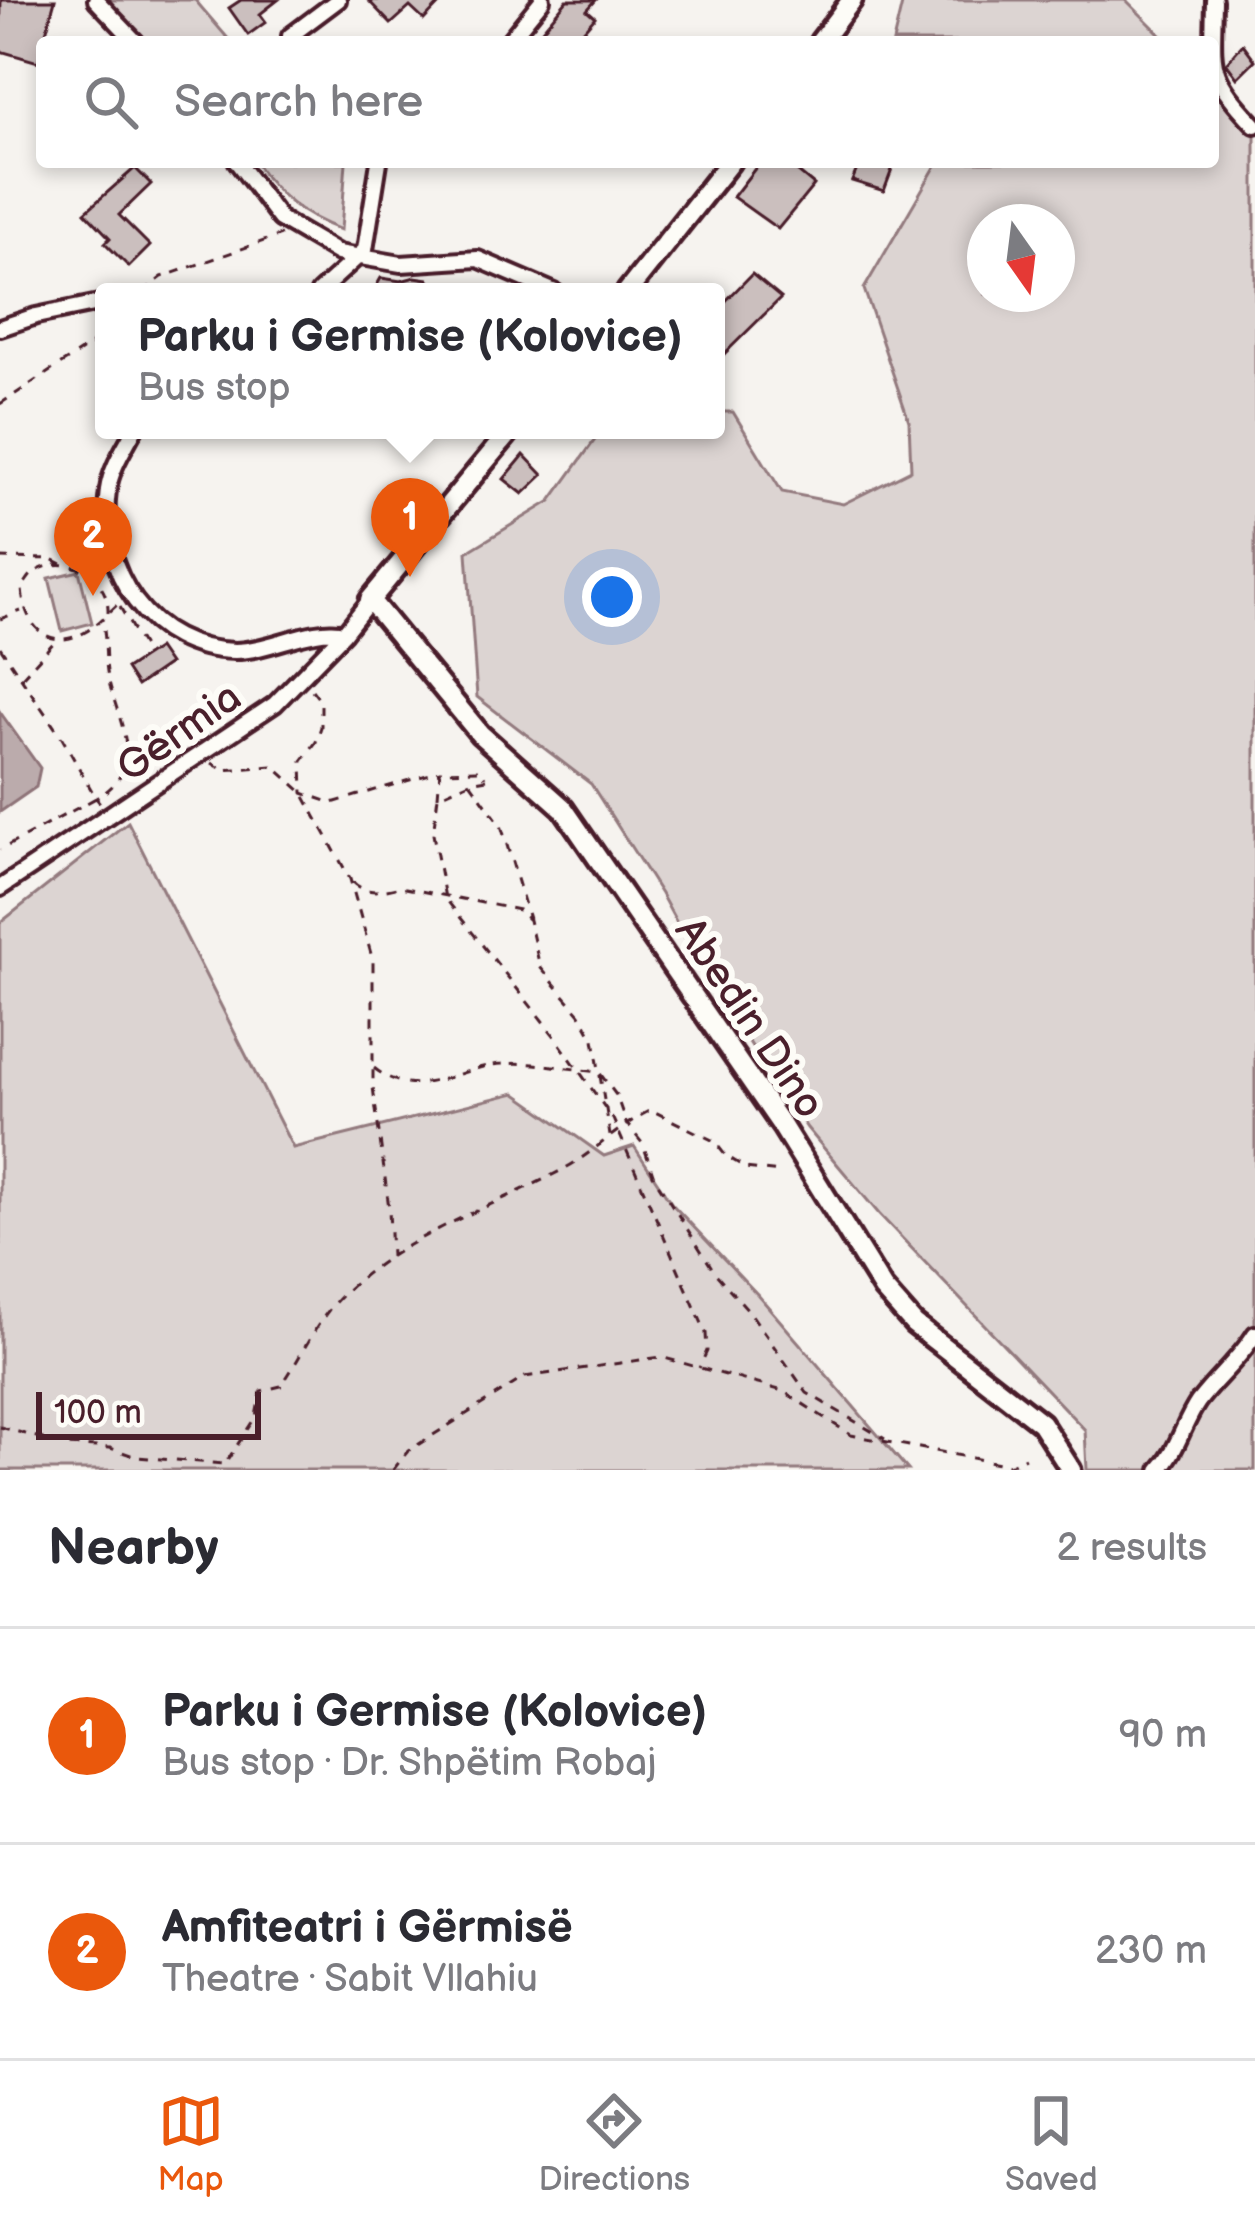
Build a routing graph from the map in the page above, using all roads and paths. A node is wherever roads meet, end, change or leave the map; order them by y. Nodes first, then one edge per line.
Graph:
1 (96, 0) edge
2 (338, 0) edge
3 (542, 0) edge
4 (852, 0) edge
5 (1214, 0) edge
6 (130, 36) edge
7 (290, 36) dead end
8 (513, 36) edge
9 (825, 36) edge
10 (1214, 36) edge
11 (1219, 82) edge
12 (1255, 125) edge
13 (242, 168) edge
14 (378, 168) edge
15 (725, 168) edge
16 (294, 230) junction
17 (359, 259) junction
18 (154, 283) edge
19 (330, 283) edge
20 (534, 283) edge
21 (634, 283) edge
22 (95, 304) edge
23 (0, 328) edge
24 (95, 342) edge
25 (0, 404) edge
26 (129, 439) edge
27 (504, 439) edge
28 (0, 558) edge
29 (62, 564) junction
30 (370, 600) junction
31 (124, 601) junction
32 (22, 610) junction
33 (108, 613) junction
34 (101, 618) junction
35 (0, 619) edge
36 (344, 633) junction
37 (58, 638) junction
38 (0, 646) edge
39 (146, 652) dead end
40 (303, 676) junction
41 (21, 678) junction
42 (202, 756) junction
43 (440, 771) junction
44 (470, 782) junction
45 (303, 793) junction
46 (438, 796) junction
47 (97, 797) junction
48 (109, 819) junction
49 (0, 850) edge
50 (350, 879) junction
51 (0, 889) edge
52 (445, 898) junction
53 (529, 920) junction
54 (374, 1068) junction
55 (580, 1070) junction
56 (599, 1072) junction
57 (605, 1106) junction
58 (626, 1123) junction
59 (618, 1130) junction
60 (610, 1137) junction
61 (781, 1172) dead end
62 (391, 1258) junction
63 (1255, 1334) edge
64 (699, 1367) junction
65 (0, 1427) edge
66 (885, 1439) junction
67 (1024, 1457) dead end
68 (393, 1470) edge
69 (1071, 1470) edge
70 (1159, 1470) edge

1 - 6 street
2 - 7 street
3 - 8 street
4 - 9 street
5 - 10 street
11 - 12 street
13 - 16 street
14 - 17 street
15 - 21 street
16 - 17 street
16 - 18 path
17 - 19 street
17 - 20 street
22 - 23 street
24 - 25 path
26 - 31 street
27 - 30 street
28 - 29 path
29 - 32 path
29 - 33 path
30 - 36 street, Gërmia
30 - 69 street, Abedin Dino
31 - 33 path
31 - 36 street
31 - 39 path
32 - 35 path
32 - 37 path
33 - 34 path
34 - 37 path
34 - 47 path
36 - 40 street, Gërmia
37 - 41 path
38 - 41 path
40 - 42 street, Gërmia
40 - 45 path
41 - 47 path
42 - 45 path
42 - 48 street, Gërmia
43 - 44 path
43 - 45 path
43 - 46 path
44 - 46 path
44 - 53 path
45 - 50 path
46 - 52 path
47 - 48 path
47 - 49 path
48 - 51 street, Gërmia
50 - 52 path
50 - 54 path
52 - 53 path
52 - 55 path
53 - 56 path
54 - 55 path
54 - 62 path
55 - 56 path
55 - 57 path
56 - 57 path
56 - 58 path
57 - 59 path
57 - 60 path
58 - 59 path
58 - 61 path
58 - 66 path
59 - 60 path
59 - 64 path
60 - 62 path
62 - 65 path
63 - 70 street
64 - 66 path
64 - 68 path
66 - 67 path

